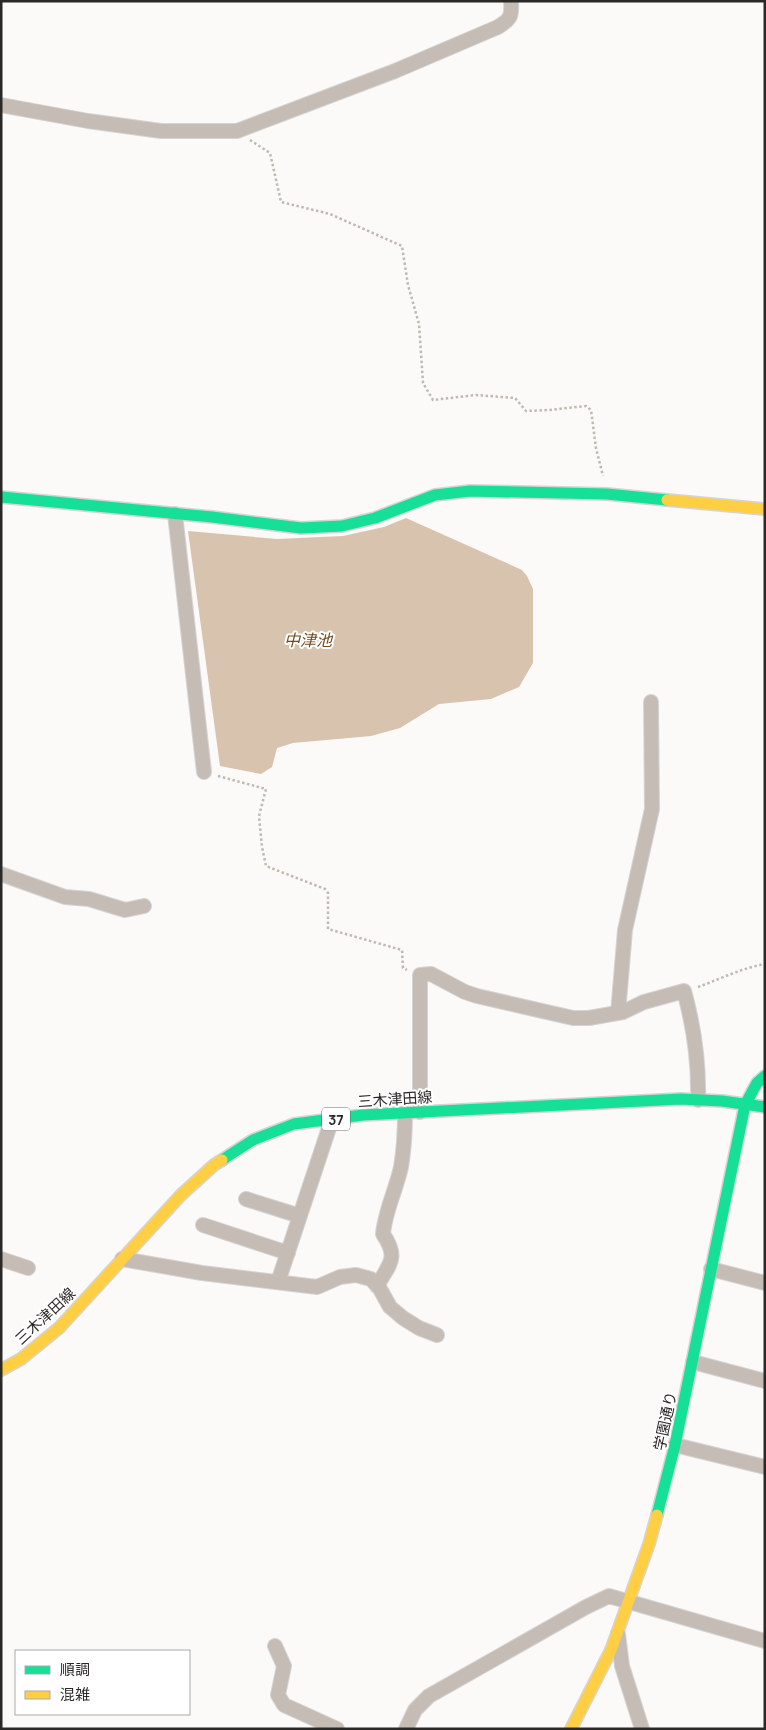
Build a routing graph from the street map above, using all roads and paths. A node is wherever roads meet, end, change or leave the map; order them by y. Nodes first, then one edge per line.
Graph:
1 (511, 1) edge
2 (1, 105) edge
3 (237, 131) junction
4 (608, 494) junction
5 (1, 497) edge
6 (765, 509) edge
7 (175, 514) junction
8 (651, 702) dead end
9 (204, 772) joint
10 (1, 874) edge
11 (144, 906) dead end
12 (765, 964) edge
13 (420, 975) junction
14 (684, 991) junction
15 (618, 1013) junction
16 (765, 1076) edge
17 (698, 1100) junction
18 (745, 1105) junction
19 (765, 1107) edge
20 (420, 1112) junction
21 (405, 1113) junction
22 (332, 1119) junction
23 (246, 1198) dead end
24 (300, 1216) junction
25 (204, 1225) dead end
26 (288, 1254) junction
27 (1, 1259) edge
28 (122, 1260) junction
29 (28, 1268) dead end
30 (711, 1269) junction
31 (278, 1282) junction
32 (765, 1283) edge
33 (377, 1286) junction
34 (437, 1336) dead end
35 (693, 1362) junction
36 (1, 1370) edge
37 (765, 1381) edge
38 (675, 1445) junction
39 (765, 1467) edge
40 (628, 1601) junction
41 (618, 1630) junction
42 (765, 1641) edge
43 (275, 1646) dead end
44 (337, 1729) edge
45 (406, 1729) edge
46 (571, 1729) edge
47 (642, 1729) edge

1 - 3 street
2 - 3 street
3 - 4 path
4 - 6 street
4 - 7 street
5 - 7 street
7 - 9 street
8 - 15 street
9 - 13 path
10 - 11 street
12 - 14 path
13 - 15 street
13 - 20 street
14 - 15 street
14 - 17 street
16 - 18 street, 学園通り
17 - 18 street, 三木津田線 / 37
17 - 20 street, 三木津田線 / 37
18 - 19 street, 三木津田線 / 37
18 - 30 street, 学園通り
20 - 21 street, 三木津田線 / 37
21 - 22 street, 三木津田線 / 37
21 - 33 street
22 - 24 street
22 - 28 street, 三木津田線 / 37
23 - 24 street
24 - 26 street
25 - 26 street
26 - 31 street
27 - 29 street
28 - 31 street
28 - 36 street, 三木津田線 / 37
30 - 32 street
30 - 35 street, 学園通り
31 - 33 street
33 - 34 street
35 - 37 street
35 - 38 street, 学園通り
38 - 39 street
38 - 40 street, 学園通り
40 - 41 street, 学園通り
40 - 42 street
40 - 45 street
41 - 46 street, 学園通り
41 - 47 street
43 - 44 street

